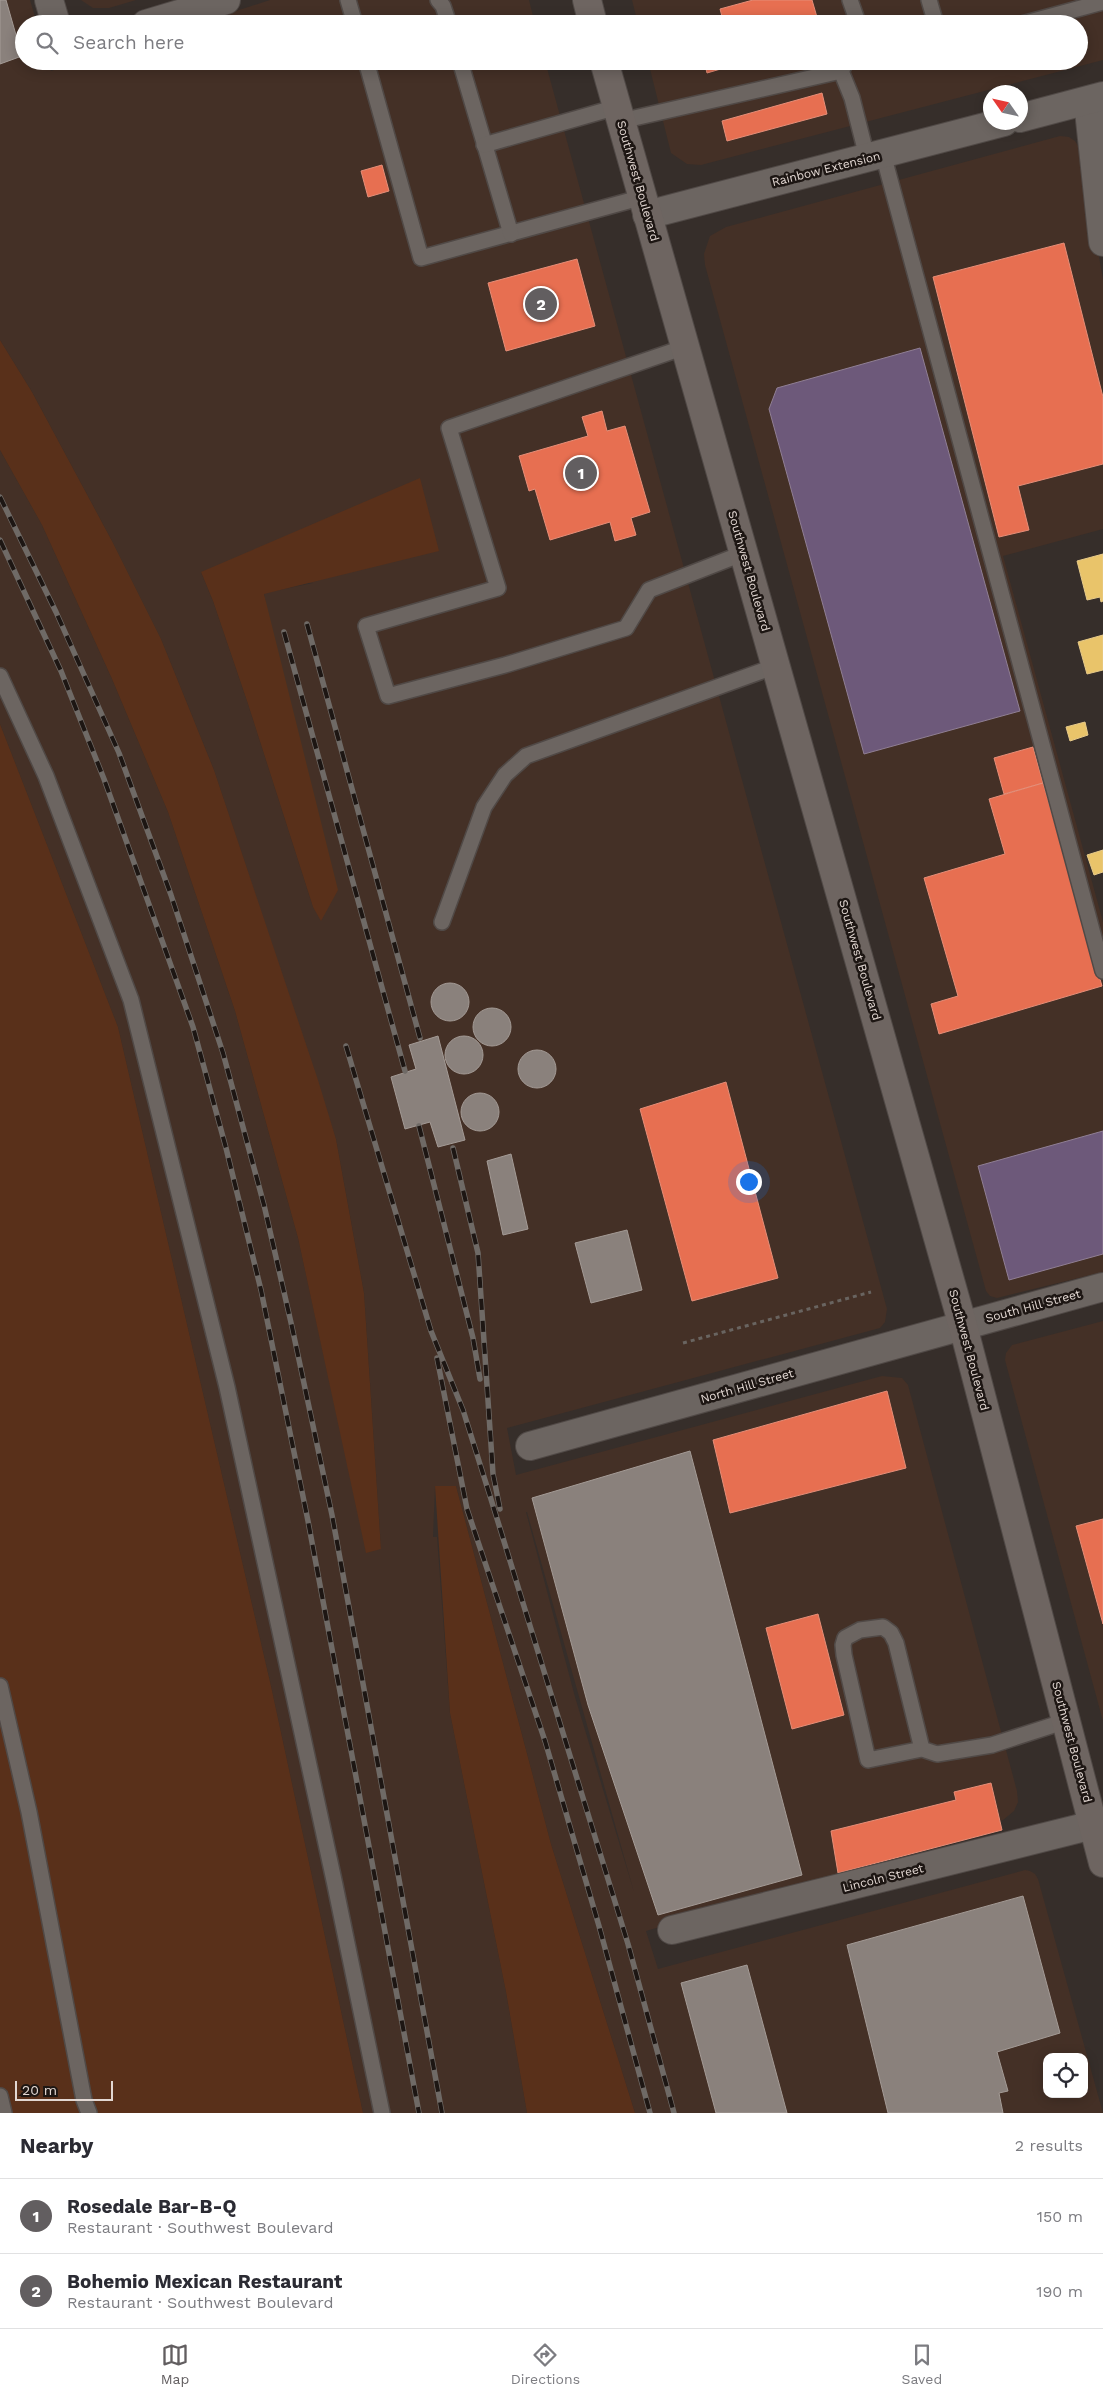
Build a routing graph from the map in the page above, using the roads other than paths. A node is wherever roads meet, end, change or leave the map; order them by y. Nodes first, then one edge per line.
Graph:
1 (49, 0) edge
2 (348, 0) edge
3 (438, 0) edge
4 (587, 0) edge
5 (850, 0) edge
6 (929, 0) edge
7 (211, 2) edge
8 (1103, 2) edge
9 (53, 15) edge
10 (173, 15) edge
11 (352, 15) edge
12 (446, 15) edge
13 (591, 15) edge
14 (855, 15) edge
15 (933, 15) edge
16 (1055, 15) edge
17 (369, 70) edge
18 (463, 70) edge
19 (607, 70) edge
20 (825, 70) edge
21 (845, 70) edge
22 (1095, 98) edge
23 (619, 114) junction
24 (1028, 116) edge
25 (983, 128) edge
26 (484, 144) junction
27 (875, 156) junction
28 (645, 206) junction
29 (511, 234) junction
30 (1103, 242) edge
31 (685, 347) junction
32 (744, 553) junction
33 (776, 666) junction
34 (0, 676) edge
35 (442, 922) dead end
36 (1103, 971) edge
37 (1103, 1287) edge
38 (964, 1326) junction
39 (530, 1446) dead end
40 (0, 1686) edge
41 (1066, 1721) junction
42 (922, 1749) junction
43 (1093, 1825) junction
44 (1103, 1863) edge
45 (672, 1930) dead end
46 (0, 2096) edge
47 (4, 2113) edge
48 (89, 2113) edge
49 (382, 2113) edge

1 - 9 street
2 - 11 lane
3 - 12 lane
4 - 13 main road
5 - 14 lane
6 - 15 lane
7 - 10 street
8 - 16 lane
17 - 29 lane
18 - 26 lane
19 - 23 main road, Southwest Boulevard
20 - 23 lane
21 - 27 lane
22 - 24 street
22 - 30 street
23 - 26 lane
23 - 28 main road, Southwest Boulevard
25 - 27 street, Rainbow Extension
26 - 29 lane
27 - 28 street, Rainbow Extension
27 - 36 lane
28 - 29 lane
28 - 31 main road, Southwest Boulevard
31 - 32 main road, Southwest Boulevard
31 - 32 lane
32 - 33 main road, Southwest Boulevard
33 - 35 lane
33 - 38 main road, Southwest Boulevard
34 - 49 lane
37 - 38 street, South Hill Street
38 - 39 street, North Hill Street
38 - 41 main road, Southwest Boulevard
40 - 48 lane
41 - 42 lane
41 - 43 main road, Southwest Boulevard
42 - 42 lane
43 - 44 main road, Southwest Boulevard
43 - 45 street, Lincoln Street
46 - 47 lane

